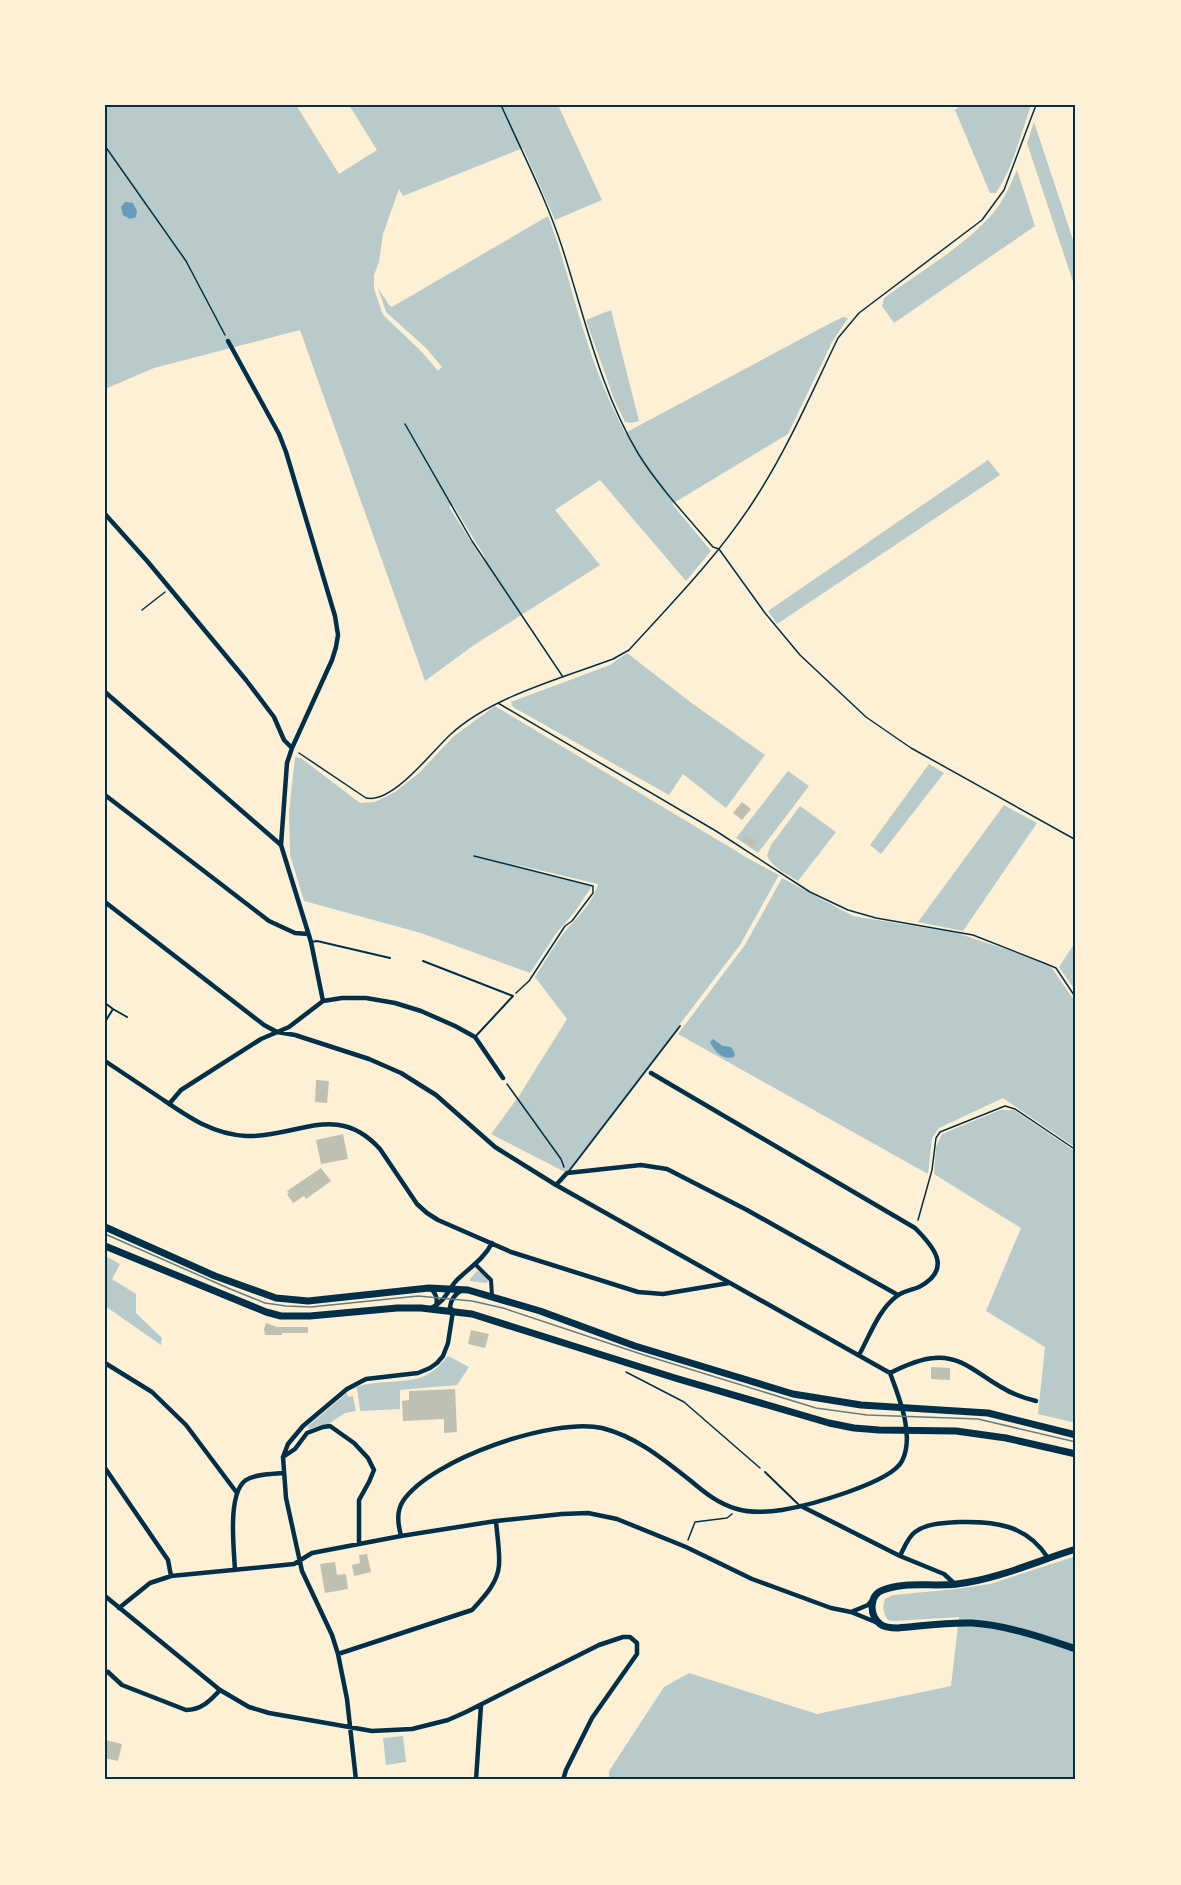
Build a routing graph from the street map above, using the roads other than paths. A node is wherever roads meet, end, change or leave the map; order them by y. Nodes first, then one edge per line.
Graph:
1 (228, 341) road end
2 (105, 514) edge
3 (105, 692) edge
4 (292, 748) junction
5 (105, 795) edge
6 (281, 845) junction
7 (105, 902) edge
8 (308, 934) junction
9 (310, 942) junction
10 (390, 958) dead end
11 (423, 961) dead end
12 (323, 1001) junction
13 (105, 1003) edge
14 (113, 1009) junction
15 (127, 1017) dead end
16 (105, 1022) edge
17 (680, 1026) dead end
18 (277, 1032) junction
19 (475, 1037) junction
20 (105, 1061) edge
21 (651, 1073) dead end
22 (503, 1078) road end
23 (169, 1104) junction
24 (567, 1173) junction
25 (556, 1185) junction
26 (105, 1227) edge
27 (492, 1243) junction
28 (105, 1246) edge
29 (475, 1264) junction
30 (730, 1283) junction
31 (429, 1288) junction
32 (451, 1288) junction
33 (462, 1290) junction
34 (898, 1295) junction
35 (492, 1296) junction
36 (434, 1307) junction
37 (453, 1311) junction
38 (859, 1355) junction
39 (105, 1363) edge
40 (890, 1373) junction
41 (1036, 1401) dead end
42 (902, 1407) junction
43 (906, 1430) junction
44 (1076, 1435) edge
45 (1076, 1454) edge
46 (283, 1457) junction
47 (105, 1468) edge
48 (765, 1472) road end
49 (283, 1473) junction
50 (237, 1493) junction
51 (800, 1506) junction
52 (496, 1521) junction
53 (401, 1536) junction
54 (359, 1544) junction
55 (1076, 1549) edge
56 (900, 1556) junction
57 (1048, 1558) junction
58 (299, 1560) junction
59 (235, 1570) junction
60 (171, 1576) junction
61 (956, 1585) junction
62 (105, 1596) edge
63 (873, 1599) junction
64 (119, 1608) junction
65 (851, 1612) junction
66 (880, 1624) junction
67 (1076, 1649) edge
68 (338, 1654) junction
69 (108, 1672) dead end
70 (220, 1690) junction
71 (481, 1705) junction
72 (350, 1727) junction
73 (356, 1780) edge
74 (476, 1780) edge
75 (563, 1780) edge

1 - 4 street
2 - 4 street
3 - 6 street
4 - 6 street
5 - 8 street
6 - 8 street
7 - 18 street
8 - 9 street
9 - 10 lane
9 - 12 street
11 - 19 lane
12 - 18 street
12 - 19 street
13 - 14 lane
14 - 15 lane
14 - 16 lane
17 - 24 lane
18 - 23 street
18 - 25 street
19 - 22 street
20 - 23 street
21 - 34 street
23 - 27 street
24 - 25 street
24 - 34 street
25 - 30 street
26 - 31 main road
27 - 29 street
27 - 30 street
28 - 36 main road
29 - 32 street
29 - 35 street
30 - 38 street
31 - 32 main road
31 - 36 street
32 - 33 main road
32 - 36 street
33 - 35 main road
33 - 37 street
34 - 38 street
35 - 42 main road
36 - 37 main road
37 - 43 main road
37 - 46 street
38 - 40 street
39 - 50 street
40 - 41 street
40 - 42 street
42 - 43 street
42 - 44 main road
43 - 45 main road
43 - 51 street
46 - 49 street
46 - 54 street
47 - 60 street
48 - 51 lane
49 - 50 street
49 - 58 street
50 - 59 street
51 - 53 street
51 - 56 street
52 - 53 street
52 - 65 street
52 - 68 street
53 - 54 street
54 - 58 street
55 - 57 main road
56 - 57 street
56 - 61 street
57 - 61 main road
58 - 59 street
58 - 68 street
59 - 60 street
60 - 64 street
61 - 63 main road
62 - 64 street
63 - 65 street
63 - 66 main road
64 - 70 street
65 - 66 street
66 - 67 main road
68 - 72 street
69 - 70 street
70 - 72 street
71 - 72 street
71 - 74 street
71 - 75 street
72 - 73 street

